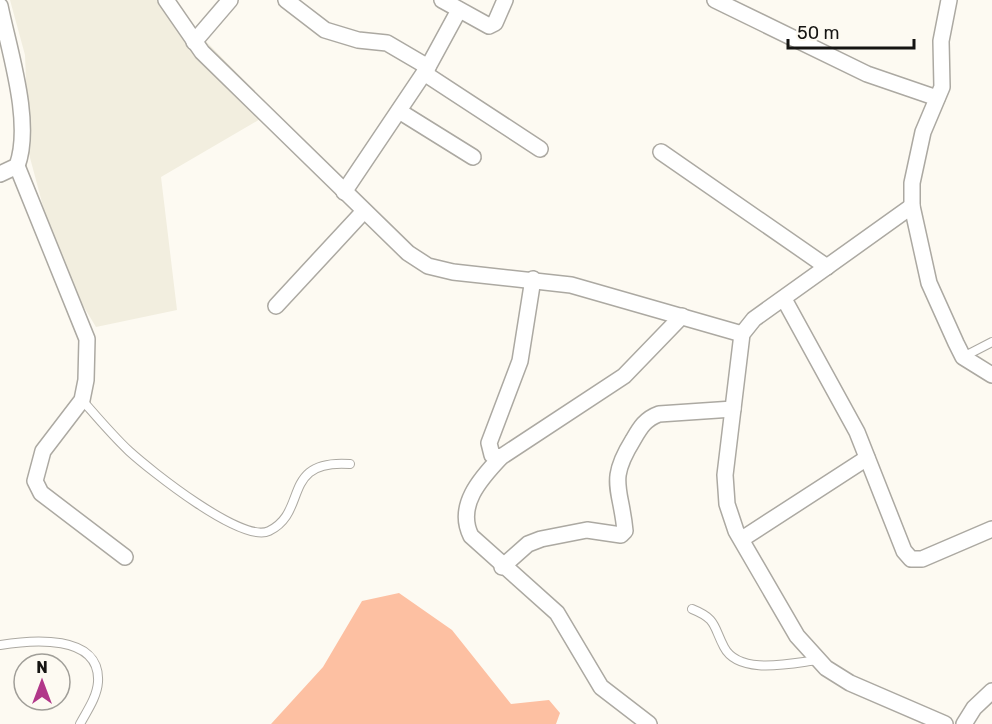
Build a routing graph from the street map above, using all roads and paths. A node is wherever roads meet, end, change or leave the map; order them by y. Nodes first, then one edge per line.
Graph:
1 (166, 0) edge
2 (230, 0) edge
3 (286, 0) edge
4 (442, 0) edge
5 (506, 0) edge
6 (715, 0) edge
7 (949, 0) edge
8 (0, 6) edge
9 (459, 10) junction
10 (194, 42) junction
11 (6, 67) edge
12 (426, 70) junction
13 (937, 98) junction
14 (399, 111) junction
15 (540, 149) dead end
16 (661, 152) dead end
17 (472, 157) dead end
18 (17, 166) junction
19 (1, 172) edge
20 (344, 192) junction
21 (912, 206) junction
22 (364, 211) junction
23 (827, 267) junction
24 (533, 279) junction
25 (784, 299) junction
26 (276, 306) dead end
27 (682, 316) junction
28 (742, 334) junction
29 (992, 342) edge
30 (963, 357) junction
31 (992, 375) edge
32 (82, 400) junction
33 (733, 410) junction
34 (501, 457) junction
35 (867, 458) junction
36 (350, 464) dead end
37 (992, 529) edge
38 (742, 539) junction
39 (125, 557) dead end
40 (502, 567) junction
41 (692, 609) dead end
42 (0, 645) edge
43 (818, 660) junction
44 (992, 691) edge
45 (80, 724) edge
46 (649, 724) edge
47 (945, 724) edge
48 (964, 724) edge

1 - 10 street
2 - 10 street
3 - 12 street
4 - 9 street
5 - 9 street
6 - 13 street
7 - 13 street
8 - 11 street
9 - 12 street
10 - 20 street
11 - 18 street
12 - 14 street
12 - 15 street
13 - 21 street
14 - 17 street
14 - 20 street
16 - 23 street
18 - 19 street
18 - 32 street
20 - 22 street
21 - 23 street
21 - 30 street
22 - 24 street
22 - 26 street
23 - 25 street
24 - 27 street
24 - 34 street
25 - 28 street
25 - 35 street
27 - 28 street
27 - 34 street
28 - 33 street
29 - 30 lane
30 - 31 street
32 - 36 lane
32 - 39 street
33 - 38 street
33 - 40 street
34 - 40 street
35 - 37 street
35 - 38 street
38 - 43 street
40 - 46 street
41 - 43 lane
42 - 45 lane
43 - 47 street
44 - 48 street

